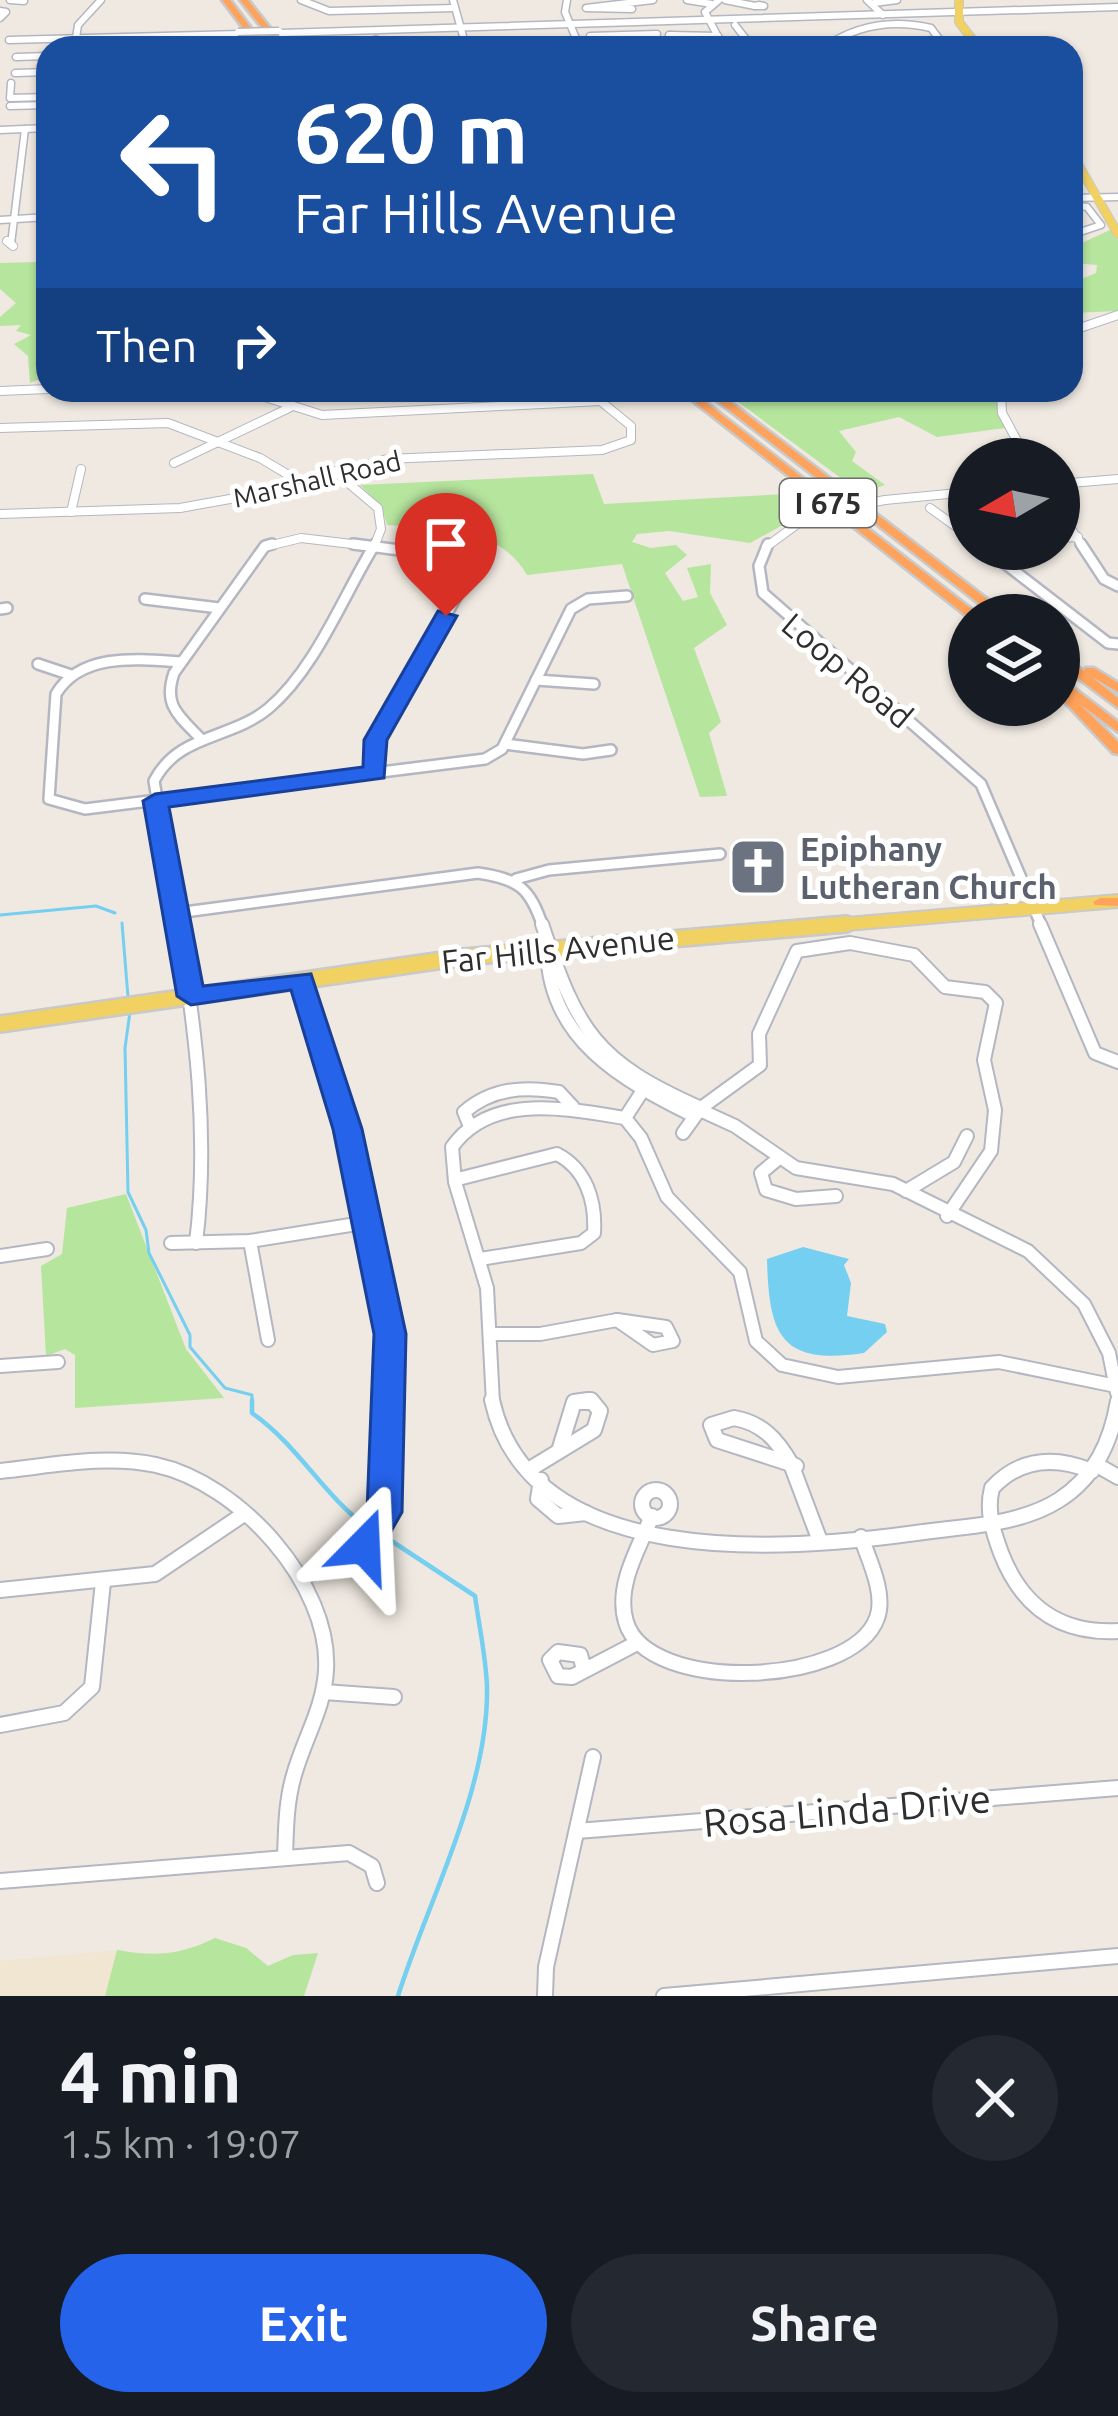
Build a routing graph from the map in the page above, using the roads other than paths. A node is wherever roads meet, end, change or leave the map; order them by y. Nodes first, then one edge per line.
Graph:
1 (10, 0) edge
2 (101, 0) edge
3 (226, 0) edge
4 (244, 0) edge
5 (301, 0) edge
6 (564, 0) edge
7 (653, 0) edge
8 (692, 0) edge
9 (897, 0) edge
10 (959, 0) edge
11 (24, 1) edge
12 (716, 2) edge
13 (870, 2) edge
14 (454, 4) edge
15 (755, 6) dead end
16 (1118, 7) edge
17 (632, 9) edge
18 (883, 15) junction
19 (959, 16) junction
20 (711, 19) junction
21 (565, 23) junction
22 (735, 25) dead end
23 (889, 25) junction
24 (458, 26) junction
25 (657, 34) dead end
26 (615, 35) joint
27 (80, 36) edge
28 (134, 36) edge
29 (253, 36) edge
30 (272, 36) edge
31 (456, 36) edge
32 (571, 36) edge
33 (590, 36) dead end
34 (670, 36) edge
35 (706, 36) edge
36 (718, 36) edge
37 (744, 36) edge
38 (842, 36) edge
39 (936, 36) edge
40 (974, 36) edge
41 (36, 39) edge
42 (4, 40) edge
43 (36, 56) edge
44 (16, 58) dead end
45 (36, 73) edge
46 (15, 74) dead end
47 (10, 83) dead end
48 (36, 100) edge
49 (36, 103) edge
50 (10, 106) dead end
51 (26, 129) junction
52 (36, 129) edge
53 (0, 130) edge
54 (1083, 158) edge
55 (1083, 173) edge
56 (1118, 195) edge
57 (1096, 196) junction
58 (1083, 198) edge
59 (1083, 205) edge
60 (36, 218) edge
61 (10, 219) junction
62 (0, 220) edge
63 (1118, 222) edge
64 (1083, 231) edge
65 (1118, 234) edge
66 (13, 246) dead end
67 (1118, 315) edge
68 (1083, 327) edge
69 (36, 390) edge
70 (0, 391) edge
71 (274, 402) edge
72 (564, 402) edge
73 (602, 402) edge
74 (699, 402) edge
75 (724, 402) edge
76 (1001, 402) edge
77 (290, 408) junction
78 (0, 428) edge
79 (1016, 438) edge
80 (221, 442) junction
81 (174, 463) dead end
82 (81, 469) dead end
83 (334, 471) junction
84 (1118, 479) edge
85 (1080, 482) edge
86 (302, 483) junction
87 (948, 494) edge
88 (930, 508) dead end
89 (71, 512) junction
90 (0, 514) edge
91 (948, 521) edge
92 (1080, 540) edge
93 (374, 547) junction
94 (1013, 570) edge
95 (1118, 586) edge
96 (977, 594) edge
97 (948, 595) edge
98 (627, 596) dead end
99 (146, 599) dead end
100 (219, 608) junction
101 (1118, 644) edge
102 (181, 662) junction
103 (1080, 663) edge
104 (38, 664) dead end
105 (1080, 674) edge
106 (70, 675) junction
107 (536, 680) junction
108 (595, 684) dead end
109 (1118, 688) edge
110 (1080, 700) edge
111 (1118, 704) edge
112 (1080, 708) edge
113 (1118, 728) edge
114 (200, 738) junction
115 (505, 744) junction
116 (611, 750) dead end
117 (1118, 750) edge
118 (375, 773) junction
119 (155, 801) junction
120 (719, 854) dead end
121 (515, 879) junction
122 (1100, 902) joint
123 (1118, 902) edge
124 (1035, 905) junction
125 (177, 913) junction
126 (547, 950) junction
127 (301, 980) junction
128 (191, 996) junction
129 (0, 1024) edge
130 (1118, 1062) edge
131 (645, 1088) junction
132 (573, 1107) junction
133 (698, 1112) junction
134 (625, 1118) junction
135 (470, 1124) junction
136 (682, 1133) dead end
137 (967, 1136) dead end
138 (779, 1159) junction
139 (954, 1162) junction
140 (982, 1172) junction
141 (458, 1179) junction
142 (844, 1189) junction
143 (906, 1191) junction
144 (947, 1216) junction
145 (369, 1222) junction
146 (250, 1241) junction
147 (171, 1243) dead end
148 (196, 1243) junction
149 (47, 1249) dead end
150 (0, 1256) edge
151 (480, 1259) junction
152 (617, 1320) dead end
153 (490, 1334) junction
154 (268, 1340) dead end
155 (58, 1362) dead end
156 (0, 1366) edge
157 (1118, 1395) edge
158 (560, 1451) dead end
159 (796, 1466) junction
160 (1095, 1468) junction
161 (0, 1471) edge
162 (536, 1475) junction
163 (1118, 1477) edge
164 (241, 1516) junction
165 (652, 1516) dead end
166 (991, 1522) junction
167 (645, 1535) junction
168 (861, 1537) junction
169 (820, 1541) junction
170 (302, 1578) junction
171 (103, 1582) junction
172 (0, 1590) edge
173 (1118, 1630) edge
174 (637, 1643) junction
175 (584, 1669) dead end
176 (324, 1692) junction
177 (394, 1696) dead end
178 (0, 1725) edge
179 (593, 1757) dead end
180 (1118, 1788) edge
181 (577, 1831) junction
182 (285, 1857) junction
183 (0, 1881) edge
184 (377, 1883) dead end
185 (1118, 1956) edge
186 (544, 1996) edge
187 (664, 1996) edge

1 - 11 street
2 - 27 street
3 - 29 highway
4 - 30 highway
5 - 14 street
6 - 21 street
7 - 17 street
8 - 12 street
9 - 13 street
10 - 19 main road
12 - 15 street
12 - 20 street
13 - 18 street
14 - 24 street
16 - 19 street
17 - 17 street
18 - 19 street
18 - 20 street
18 - 23 street
19 - 40 main road
20 - 21 street
20 - 36 street
21 - 24 street
21 - 32 street
22 - 37 street
23 - 38 street
23 - 39 street
24 - 28 street, bridge
24 - 31 street
25 - 26 street
26 - 33 street
34 - 35 street
41 - 42 street
43 - 44 street
45 - 46 street
47 - 48 street
49 - 50 street
51 - 52 street
51 - 53 street
51 - 61 street
54 - 57 main road
55 - 57 main road
56 - 57 street
57 - 58 street
57 - 63 main road
57 - 65 main road
59 - 64 street
60 - 61 street
61 - 62 street
61 - 66 street
67 - 68 street
69 - 70 street
71 - 77 street
72 - 77 street
73 - 83 street, Marshall Road
74 - 97 highway, I 675
75 - 96 highway, I 675
76 - 79 street
77 - 80 street
78 - 80 street
80 - 81 street
80 - 86 street
82 - 89 street
83 - 86 street, Marshall Road
83 - 93 street
84 - 85 street
86 - 89 street, Marshall Road
87 - 124 street, Loop Road, bridge
88 - 91 street
89 - 90 street, Marshall Road
92 - 95 street
93 - 100 street
93 - 114 street
93 - 118 street
94 - 101 street
98 - 107 street
99 - 100 street
100 - 102 street
102 - 106 street
102 - 114 street
103 - 109 highway
104 - 106 street
105 - 111 highway
106 - 119 street
107 - 108 street
107 - 115 street
110 - 113 highway
112 - 117 highway
114 - 119 street
115 - 116 street
115 - 118 street
118 - 119 street
119 - 125 street
120 - 121 street
121 - 125 street
121 - 126 street
122 - 123 highway
122 - 124 main road, Far Hills Avenue
124 - 126 main road, Far Hills Avenue
124 - 130 street
125 - 128 street
126 - 127 main road, Far Hills Avenue
126 - 131 street
127 - 128 main road, Far Hills Avenue
127 - 145 street
128 - 129 main road, Far Hills Avenue
128 - 148 street
131 - 133 street
131 - 134 street
132 - 134 street
132 - 135 street
132 - 135 street
133 - 136 street
133 - 138 street
133 - 140 street
134 - 157 street
135 - 141 street
137 - 139 street
138 - 142 street
138 - 142 street
139 - 140 street
139 - 143 street
140 - 144 street
141 - 151 street
141 - 151 street
142 - 143 street
143 - 144 street
144 - 157 street
145 - 146 street
145 - 170 street
146 - 148 street
146 - 154 street
147 - 148 street
149 - 150 street
151 - 153 street
152 - 153 street
153 - 162 street
155 - 156 street
157 - 160 street
158 - 162 street
159 - 159 street
159 - 169 street
160 - 163 street
160 - 166 street
160 - 166 street
161 - 164 street
162 - 167 street
164 - 170 street
164 - 171 street
165 - 167 street
166 - 168 street
166 - 173 street
167 - 169 street
167 - 174 street
168 - 169 street
168 - 174 street
170 - 176 street
171 - 172 street
171 - 178 street
174 - 175 street
176 - 177 street
176 - 182 street
179 - 181 street
180 - 181 street, Rosa Linda Drive
181 - 186 street
182 - 183 street
182 - 184 street
185 - 187 street

